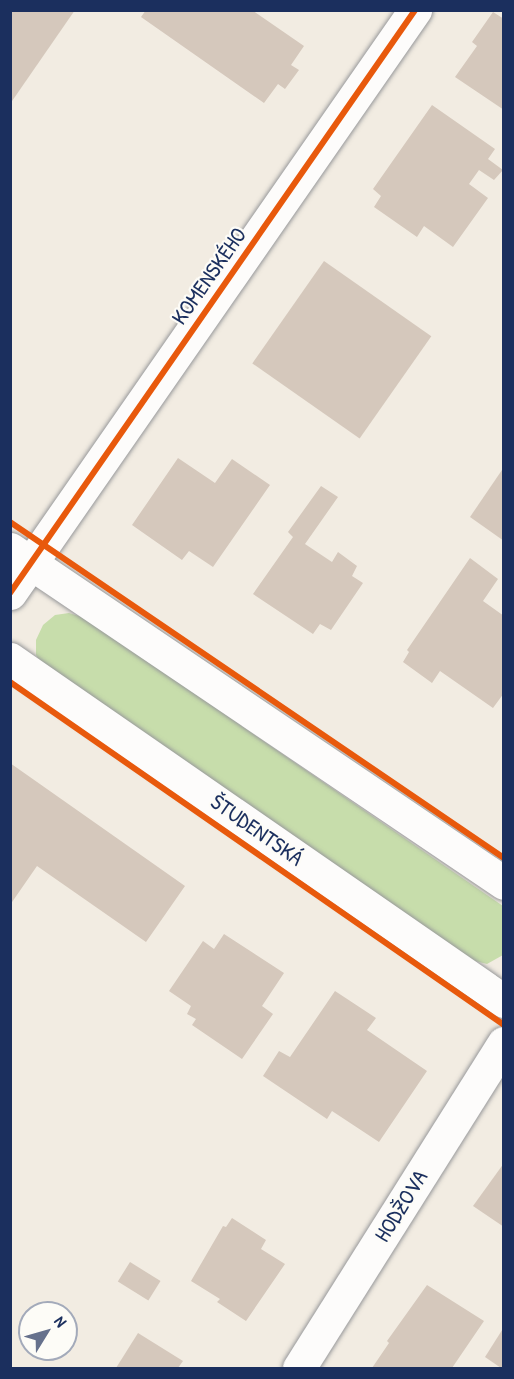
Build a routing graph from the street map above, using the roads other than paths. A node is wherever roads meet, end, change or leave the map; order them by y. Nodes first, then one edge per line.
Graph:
1 (415, 10) edge
2 (21, 555) edge
3 (10, 593) edge
4 (10, 659) edge
5 (504, 883) edge
6 (504, 1001) edge
7 (504, 1043) edge
8 (299, 1368) edge

1 - 2 street, KOMENSKÉHO
2 - 3 street, KOMENSKÉHO
2 - 5 street
4 - 6 street, ŠTUDENTSKÁ
7 - 8 street, HODŽOVA

